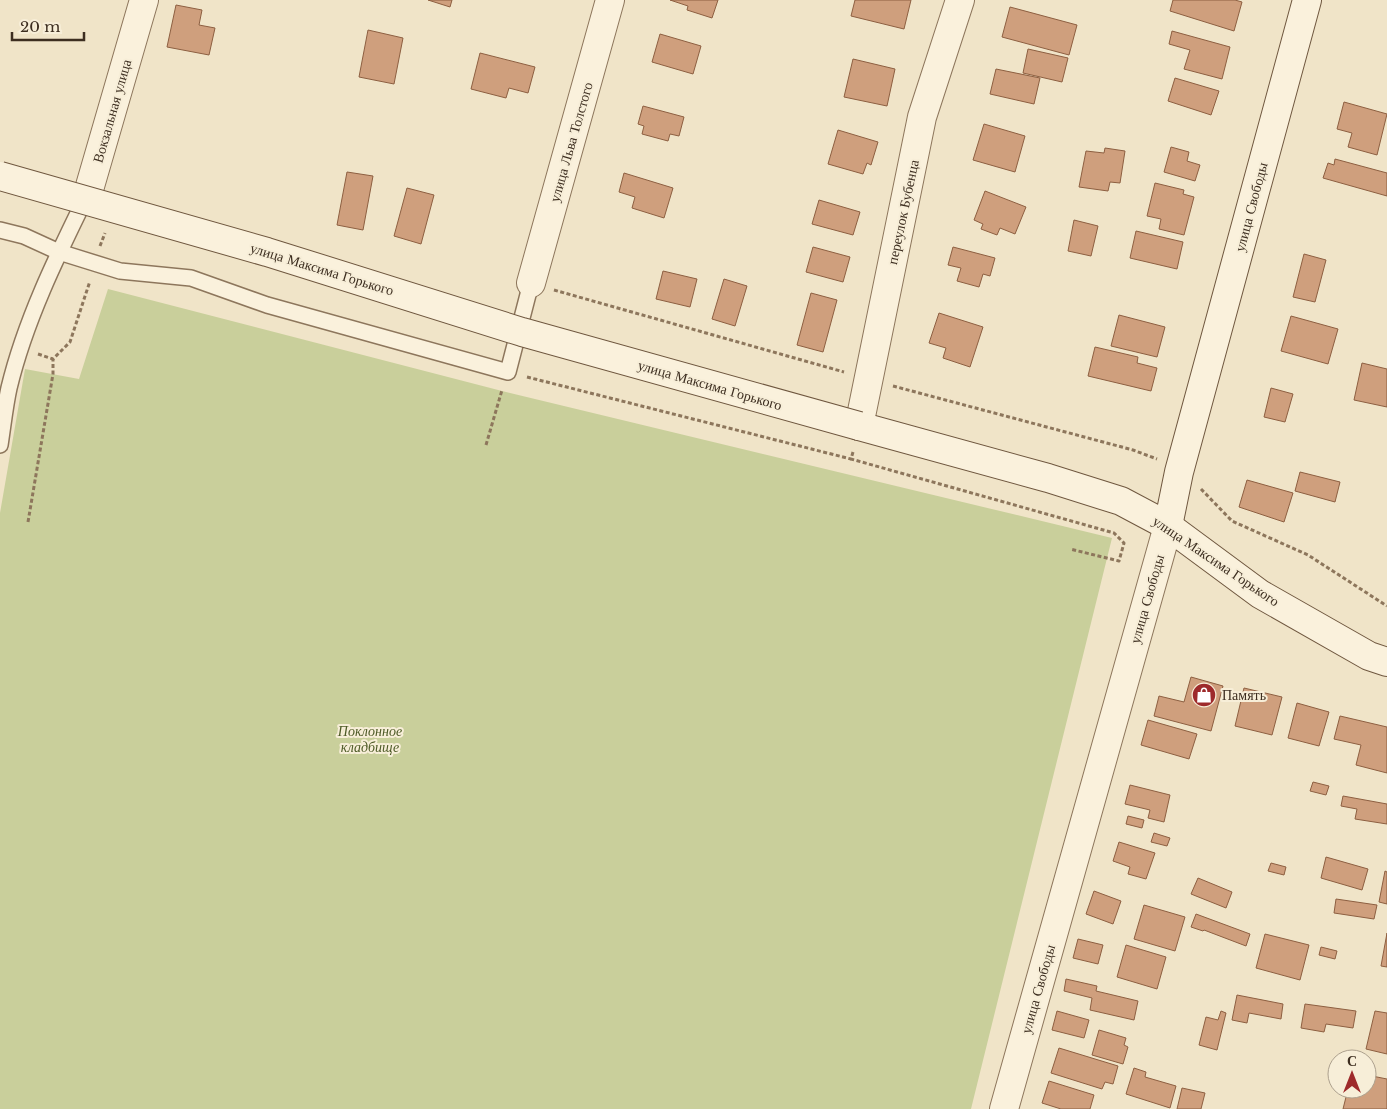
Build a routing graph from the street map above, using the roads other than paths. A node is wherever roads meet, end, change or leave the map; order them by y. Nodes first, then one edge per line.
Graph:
1 (144, 0) edge
2 (610, 0) edge
3 (960, 0) edge
4 (1307, 0) edge
5 (0, 176) edge
6 (88, 193) junction
7 (0, 230) edge
8 (59, 252) junction
9 (532, 283) joint
10 (521, 324) junction
11 (857, 436) junction
12 (0, 445) edge
13 (1168, 526) junction
14 (1387, 662) edge
15 (1004, 1109) edge

1 - 6 street, Вокзальная улица
2 - 9 street, улица Льва Толстого
3 - 11 street, переулок Бубенца
4 - 13 street, улица Свободы
5 - 11 street, улица Максима Горького, bridge
6 - 8 lane
6 - 10 lane
7 - 8 lane
8 - 10 lane
8 - 12 lane
9 - 10 lane
11 - 13 street, улица Максима Горького
13 - 14 street, улица Максима Горького
13 - 15 street, улица Свободы

